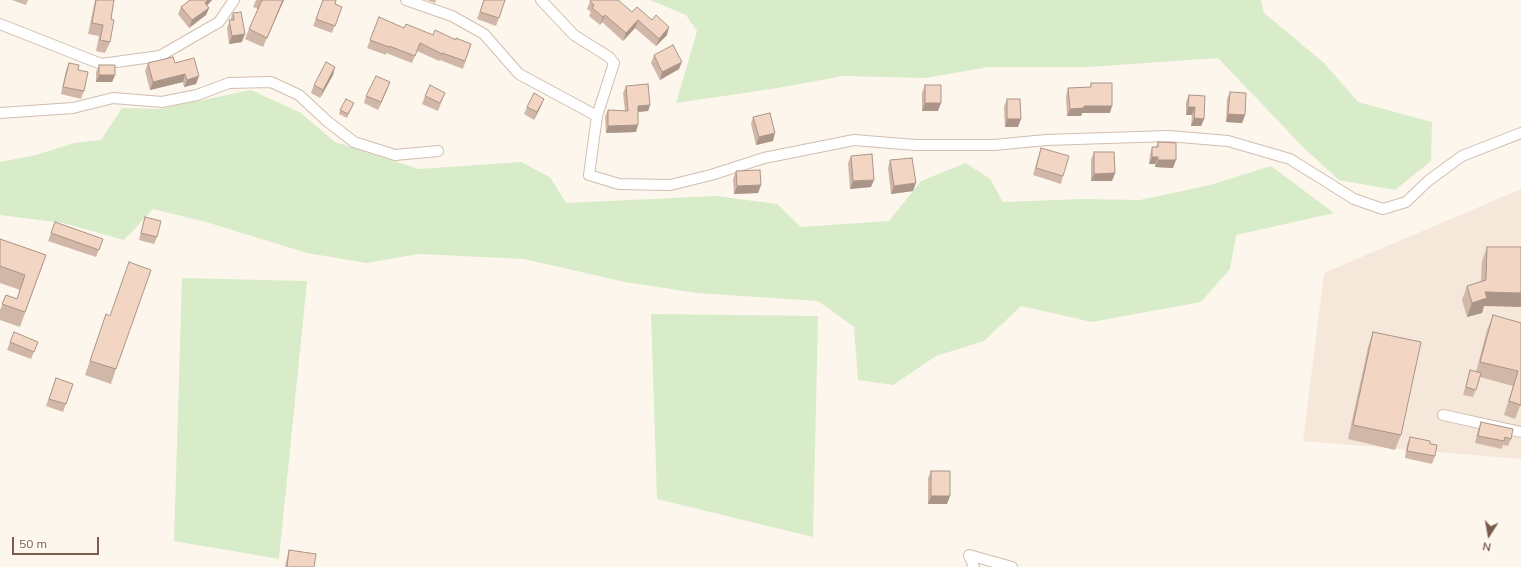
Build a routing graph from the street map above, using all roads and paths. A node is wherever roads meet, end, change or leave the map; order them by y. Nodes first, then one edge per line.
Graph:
1 (234, 0) edge
2 (406, 0) edge
3 (541, 0) edge
4 (0, 24) edge
5 (0, 113) edge
6 (597, 116) junction
7 (1521, 133) edge
8 (438, 151) dead end
9 (1443, 414) dead end
10 (1521, 432) edge
11 (974, 567) edge
12 (1012, 567) edge

1 - 4 street
2 - 6 street
3 - 6 street
5 - 8 street
6 - 7 street
9 - 10 street
11 - 12 street

